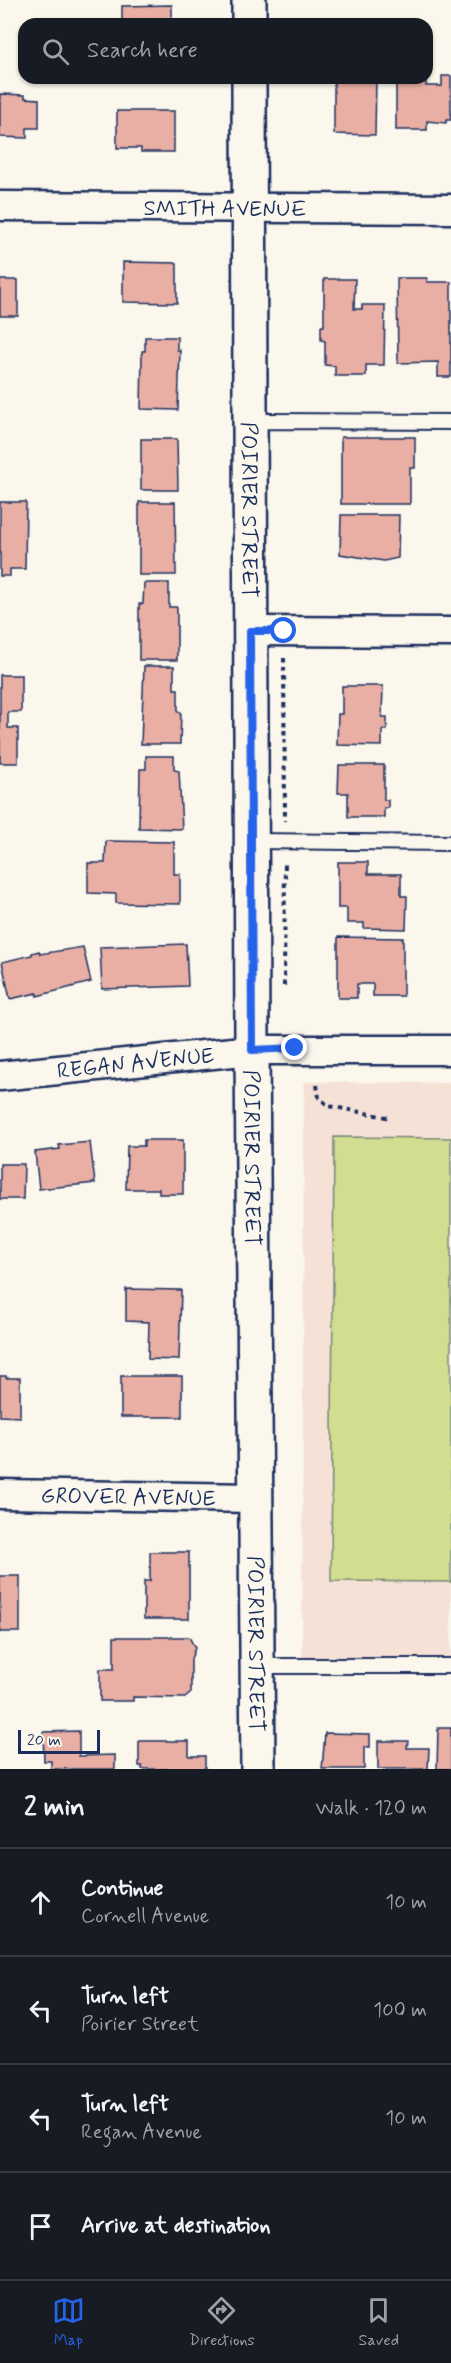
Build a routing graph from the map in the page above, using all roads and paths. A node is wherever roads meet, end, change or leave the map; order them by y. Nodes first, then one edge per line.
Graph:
1 (249, 0) edge
2 (249, 18) edge
3 (249, 84) edge
4 (0, 206) edge
5 (249, 208) junction
6 (451, 209) edge
7 (451, 422) edge
8 (251, 423) junction
9 (250, 631) junction
10 (451, 632) edge
11 (252, 841) junction
12 (451, 843) edge
13 (252, 1050) junction
14 (451, 1050) edge
15 (0, 1076) edge
16 (316, 1085) dead end
17 (391, 1118) dead end
18 (0, 1494) edge
19 (255, 1497) junction
20 (258, 1666) junction
21 (451, 1666) edge
22 (258, 1769) edge

1 - 2 street
3 - 5 street, POIRIER STREET
4 - 5 street, SMITH AVENUE
5 - 6 street, SMITH AVENUE
5 - 8 street, POIRIER STREET
7 - 8 lane
8 - 9 street, POIRIER STREET
9 - 10 street
9 - 11 street, POIRIER STREET
11 - 12 lane
11 - 13 street, POIRIER STREET
13 - 14 street, REGAN AVENUE
13 - 15 street, REGAN AVENUE
13 - 19 street, POIRIER STREET
16 - 17 path
18 - 19 street, GROVER AVENUE
19 - 20 street, POIRIER STREET
20 - 21 lane
20 - 22 street, POIRIER STREET

